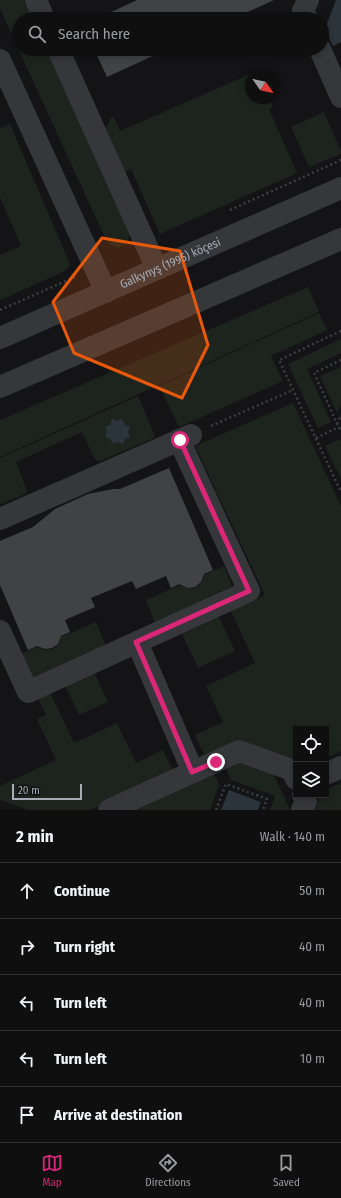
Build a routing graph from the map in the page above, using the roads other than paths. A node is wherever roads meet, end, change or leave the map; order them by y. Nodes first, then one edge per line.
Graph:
1 (36, 0) edge
2 (308, 0) edge
3 (41, 12) edge
4 (304, 12) edge
5 (61, 56) edge
6 (324, 56) edge
7 (0, 60) edge
8 (338, 84) edge
9 (341, 188) edge
10 (341, 239) edge
11 (157, 269) junction
12 (106, 292) junction
13 (0, 338) edge
14 (0, 387) edge
15 (0, 519) edge
16 (0, 631) edge
17 (136, 642) junction
18 (341, 767) edge
19 (192, 772) junction
20 (293, 772) edge
21 (329, 773) edge
22 (304, 798) edge
23 (109, 810) edge
24 (302, 810) edge

1 - 3 street
2 - 4 street
5 - 11 street
6 - 8 street
7 - 12 street
9 - 11 street, Galkynyş (1995) köçesi
10 - 14 street
11 - 12 street, Galkynyş (1995) köçesi
12 - 13 street, Galkynyş (1995) köçesi
15 - 17 street
16 - 17 street
17 - 19 street
18 - 21 street
19 - 20 street
19 - 23 street
22 - 24 street

